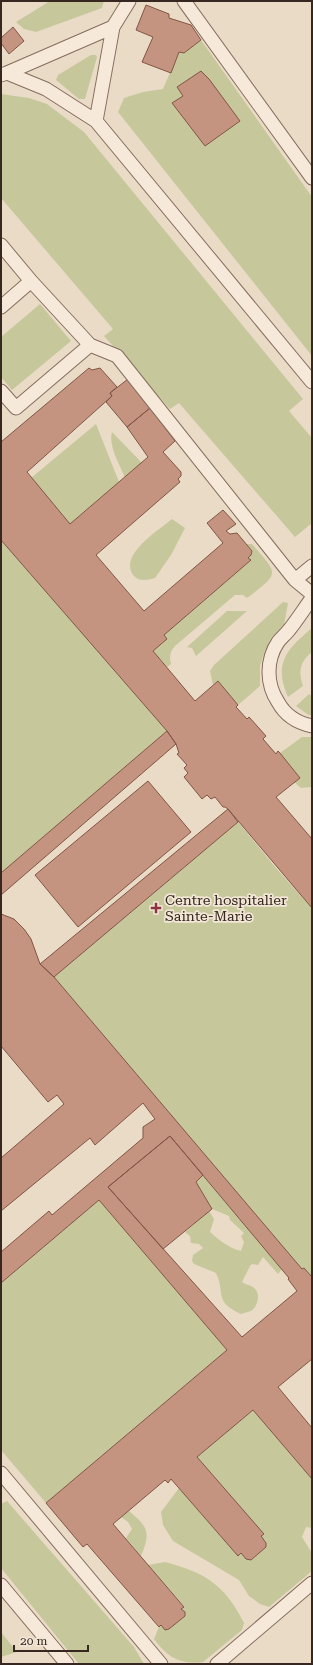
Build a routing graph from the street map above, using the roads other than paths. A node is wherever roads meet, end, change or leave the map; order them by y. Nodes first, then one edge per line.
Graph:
1 (129, 1) edge
2 (184, 1) edge
3 (113, 27) junction
4 (4, 74) edge
5 (96, 121) junction
6 (312, 178) edge
7 (1, 245) edge
8 (31, 281) junction
9 (1, 307) edge
10 (90, 345) junction
11 (312, 382) edge
12 (1, 391) edge
13 (312, 566) edge
14 (295, 580) junction
15 (312, 594) edge
16 (312, 598) edge
17 (312, 726) edge
18 (1, 1473) edge
19 (312, 1583) edge
20 (1, 1585) edge
21 (67, 1664) edge
22 (161, 1664) edge
23 (217, 1664) edge

1 - 3 lane
2 - 6 lane
3 - 4 lane
3 - 5 lane
4 - 5 lane
5 - 11 lane
7 - 8 lane
8 - 9 lane
8 - 10 lane
10 - 12 lane
10 - 14 lane
13 - 14 lane
14 - 15 lane
16 - 17 lane
18 - 22 lane
19 - 23 lane
20 - 21 lane

